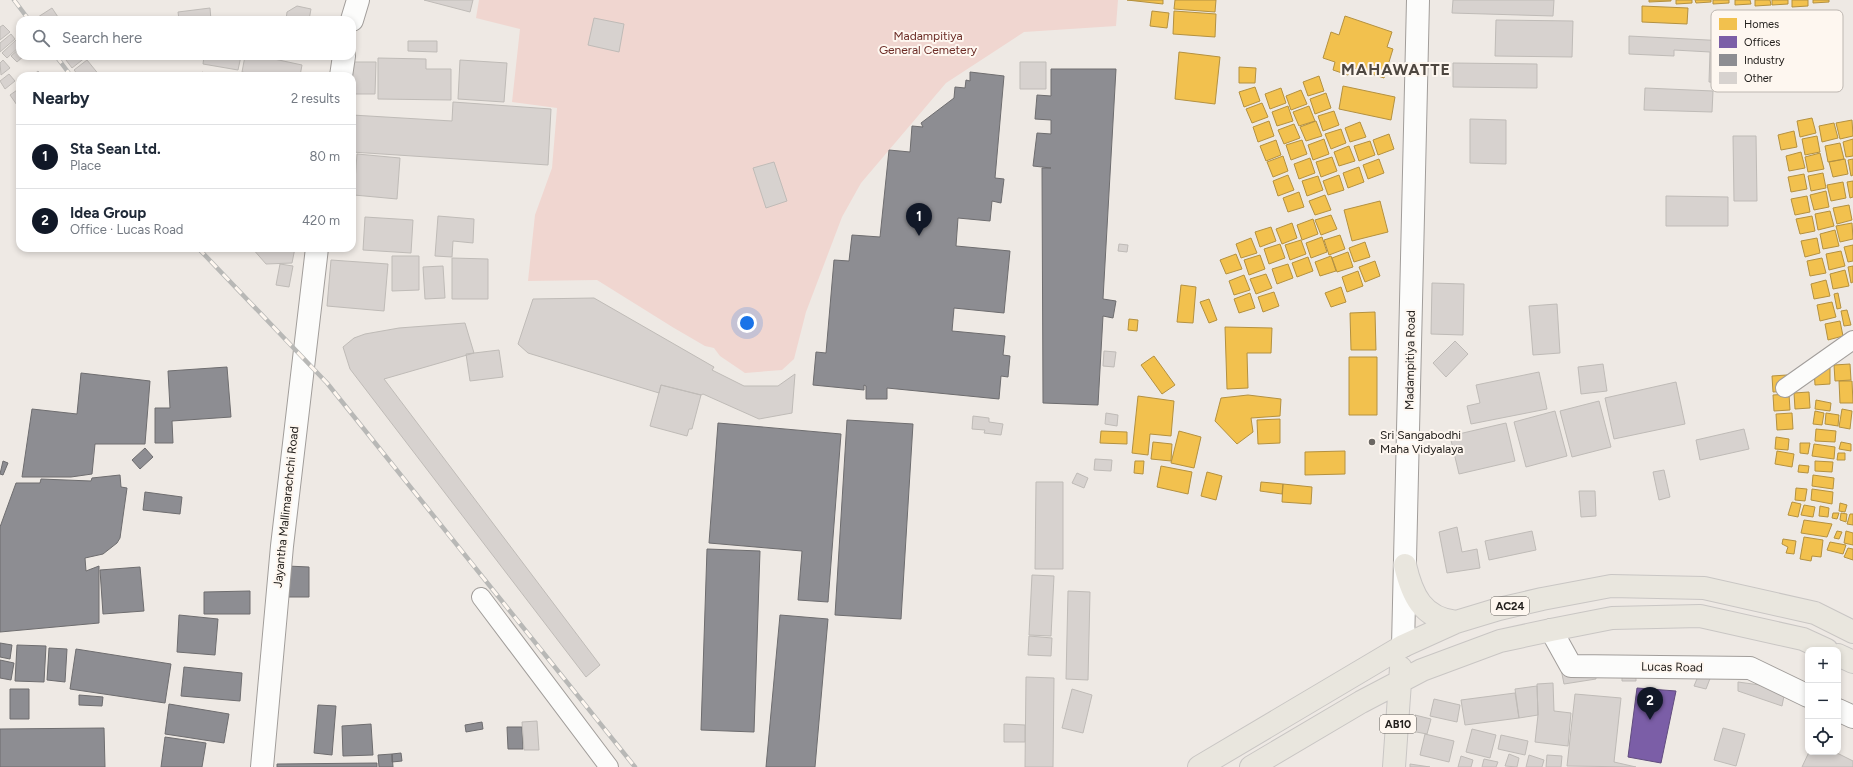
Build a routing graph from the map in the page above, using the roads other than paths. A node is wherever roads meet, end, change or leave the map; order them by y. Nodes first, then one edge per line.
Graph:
1 (358, 0) edge
2 (1418, 0) edge
3 (353, 16) edge
4 (343, 60) edge
5 (342, 72) edge
6 (317, 252) edge
7 (1853, 340) edge
8 (1785, 388) dead end
9 (1405, 565) junction
10 (481, 597) dead end
11 (1456, 622) junction
12 (1551, 630) junction
13 (1853, 632) edge
14 (1402, 646) junction
15 (1820, 647) edge
16 (1841, 656) edge
17 (1853, 662) edge
18 (1400, 681) junction
19 (1805, 695) edge
20 (1361, 702) junction
21 (1841, 711) edge
22 (1853, 717) edge
23 (1398, 724) junction
24 (262, 767) edge
25 (609, 767) edge
26 (1199, 767) edge
27 (1251, 767) edge
28 (1394, 767) edge

1 - 3 street
2 - 9 street, Madampitiya Road
4 - 5 street
6 - 24 street, Jayantha Mallimarachchi Road
7 - 8 street
9 - 11 main road
9 - 14 street, Madampitiya Road
10 - 25 street
11 - 13 main road, AC24
11 - 14 main road, AC24
12 - 15 main road
12 - 18 main road
12 - 19 street, Lucas Road
14 - 18 main road, Madampitiya Road / AB10
14 - 26 main road, AC24
16 - 17 main road
18 - 20 main road
18 - 23 main road, Madampitiya Road / AB10
20 - 23 main road
20 - 27 main road
21 - 22 street
23 - 28 main road, Madampitiya Road / AB10

